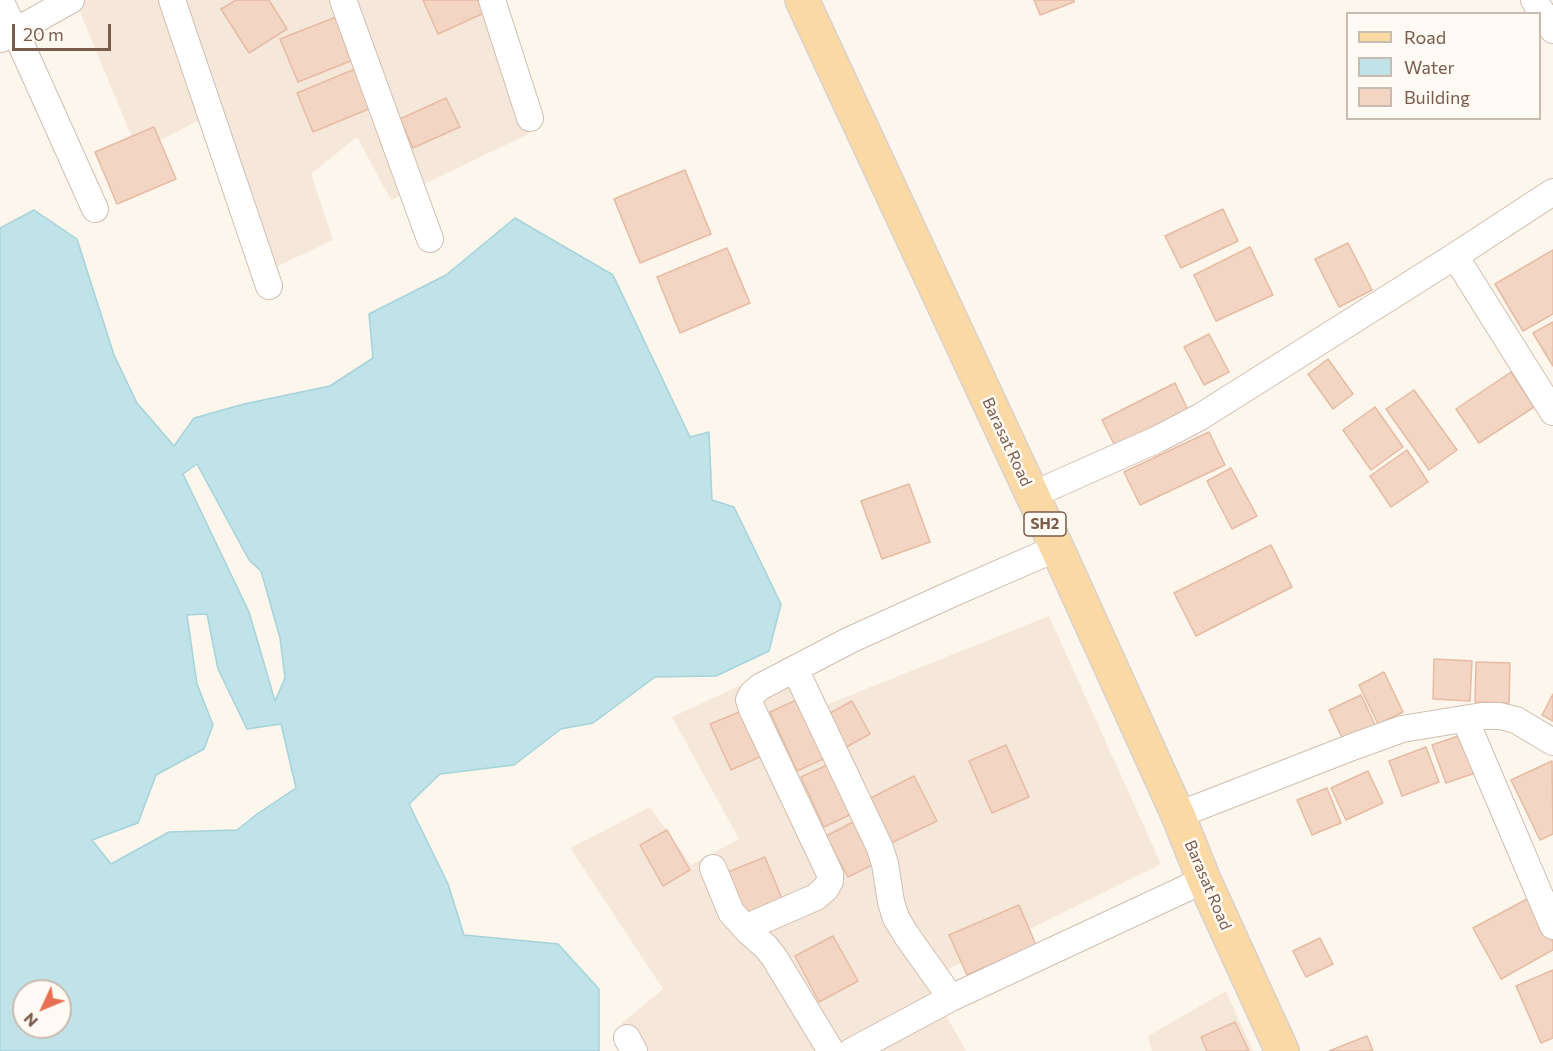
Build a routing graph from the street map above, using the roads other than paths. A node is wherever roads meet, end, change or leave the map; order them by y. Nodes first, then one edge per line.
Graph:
1 (0, 0) edge
2 (71, 0) edge
3 (172, 0) edge
4 (343, 0) edge
5 (492, 0) edge
6 (802, 0) edge
7 (1534, 0) edge
8 (1553, 30) edge
9 (8, 35) edge
10 (530, 118) dead end
11 (1553, 192) edge
12 (95, 209) dead end
13 (430, 238) dead end
14 (1455, 256) junction
15 (269, 286) dead end
16 (1553, 412) edge
17 (1032, 495) junction
18 (1057, 548) junction
19 (795, 669) junction
20 (1465, 719) junction
21 (1553, 742) edge
22 (1178, 814) junction
23 (713, 868) dead end
24 (1204, 880) junction
25 (1553, 926) edge
26 (745, 928) junction
27 (951, 998) junction
28 (831, 1051) edge
29 (852, 1051) edge
30 (1282, 1051) edge

1 - 9 street
2 - 9 street
3 - 15 street
4 - 13 street
5 - 10 street
6 - 17 main road, Barasat Road / SH2
7 - 8 street
9 - 12 street
11 - 14 street
14 - 16 street
14 - 17 street
17 - 18 main road, Barasat Road / SH2
18 - 19 street
18 - 22 main road, Barasat Road / SH2
19 - 26 street
19 - 27 street
20 - 21 street
20 - 22 street
20 - 25 street
22 - 24 main road, Barasat Road / SH2
23 - 26 street
24 - 27 street
24 - 30 main road, Barasat Road / SH2
26 - 28 street
27 - 29 street

